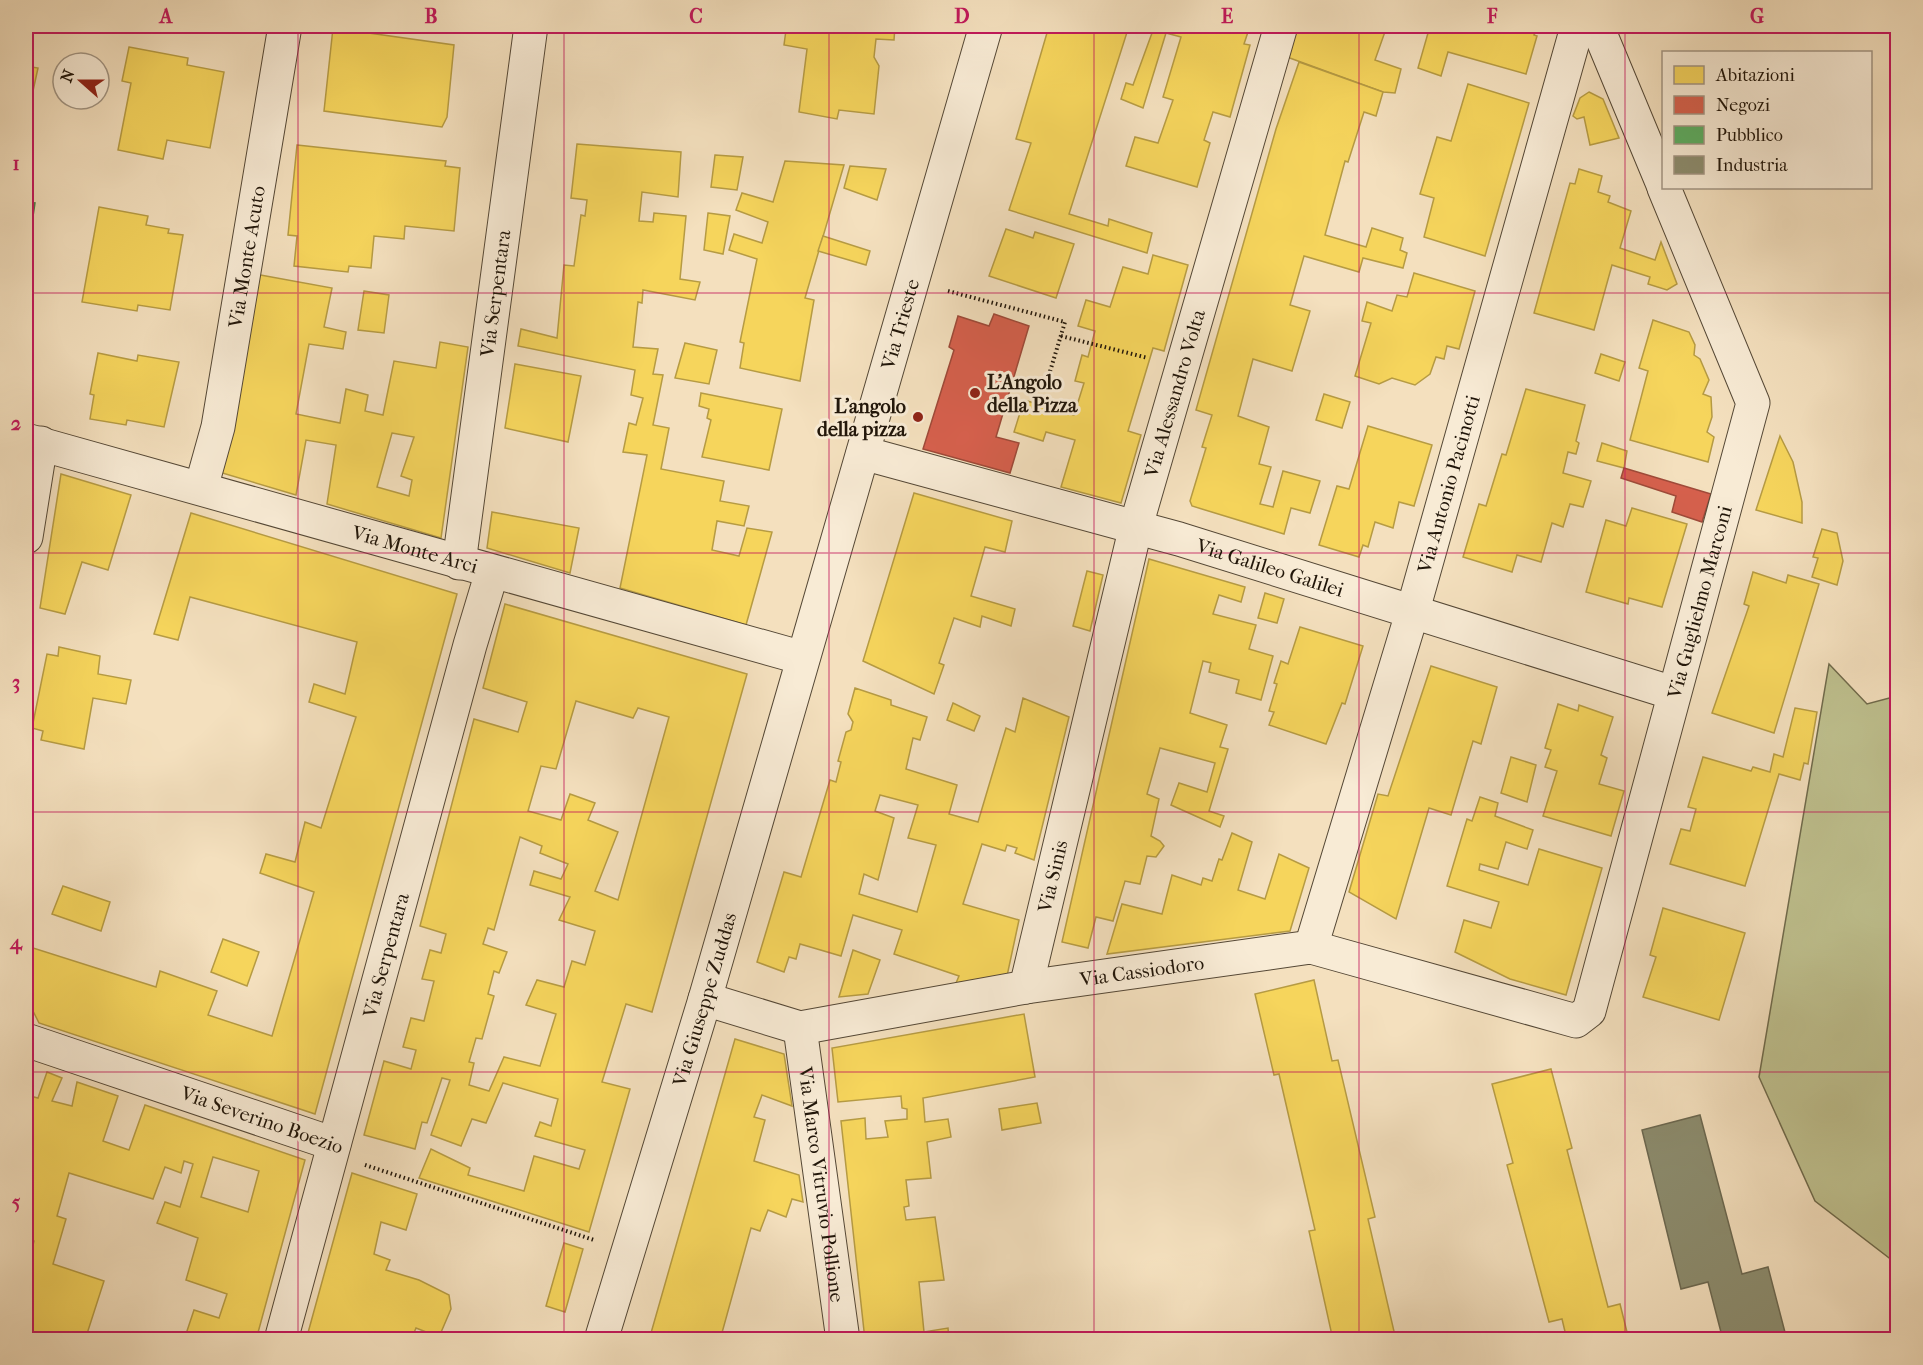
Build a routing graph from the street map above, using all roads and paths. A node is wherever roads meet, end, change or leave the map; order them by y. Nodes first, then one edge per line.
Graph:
1 (285, 26) edge
2 (531, 26) edge
3 (986, 26) edge
4 (1281, 26) edge
5 (1590, 26) edge
6 (1597, 26) edge
7 (1662, 182) edge
8 (1665, 189) edge
9 (912, 281) junction
10 (1061, 336) junction
11 (1182, 367) junction
12 (1045, 388) dead end
13 (33, 441) edge
14 (863, 453) junction
15 (201, 488) junction
16 (1136, 526) junction
17 (26, 537) edge
18 (459, 562) junction
19 (492, 572) junction
20 (1413, 610) junction
21 (803, 658) junction
22 (1673, 693) junction
23 (1078, 764) joint
24 (1311, 947) junction
25 (1026, 987) junction
26 (705, 999) junction
27 (1576, 1021) joint
28 (800, 1028) junction
29 (26, 1040) edge
30 (334, 1144) junction
31 (626, 1251) junction
32 (281, 1340) edge
33 (601, 1340) edge
34 (843, 1340) edge

1 - 15 street, Via Monte Acuto
2 - 18 street, Via Serpentara
3 - 9 street, Via Trieste
4 - 11 street, Via Alessandro Volta
5 - 20 street, Via Antonio Pacinotti
6 - 7 street, Via Guglielmo Marconi
8 - 22 street, Via Guglielmo Marconi
9 - 10 path
9 - 14 street, Via Trieste
10 - 11 path
10 - 12 path
11 - 16 street, Via Alessandro Volta
13 - 15 street, Via Monte Arci
13 - 17 street
14 - 16 street, Via Galileo Galilei
14 - 21 street, Via Trieste
15 - 18 street, Via Monte Arci
16 - 20 street, Via Galileo Galilei
16 - 23 street, Via Alessandro Volta
18 - 19 street, Via Monte Arci
19 - 21 street, Via Monte Arci
19 - 30 street, Via Serpentara
20 - 22 street, Via Galileo Galilei
20 - 24 street, Via Antonio Pacinotti
21 - 26 street, Via Giuseppe Zuddas
22 - 27 street, Via Guglielmo Marconi
23 - 25 street, Via Sinis
24 - 25 street, Via Cassiodoro
24 - 27 street, Via Cassiodoro
25 - 28 street, Via Cassiodoro
26 - 28 street, Via Cassiodoro
26 - 31 street, Via Giuseppe Zuddas
28 - 34 street, Via Marco Vitruvio Pollione
29 - 30 street, Via Severino Boezio
30 - 31 path, Via Severino Boezio
30 - 32 street, Via Serpentara
31 - 33 street, Via Giuseppe Zuddas

